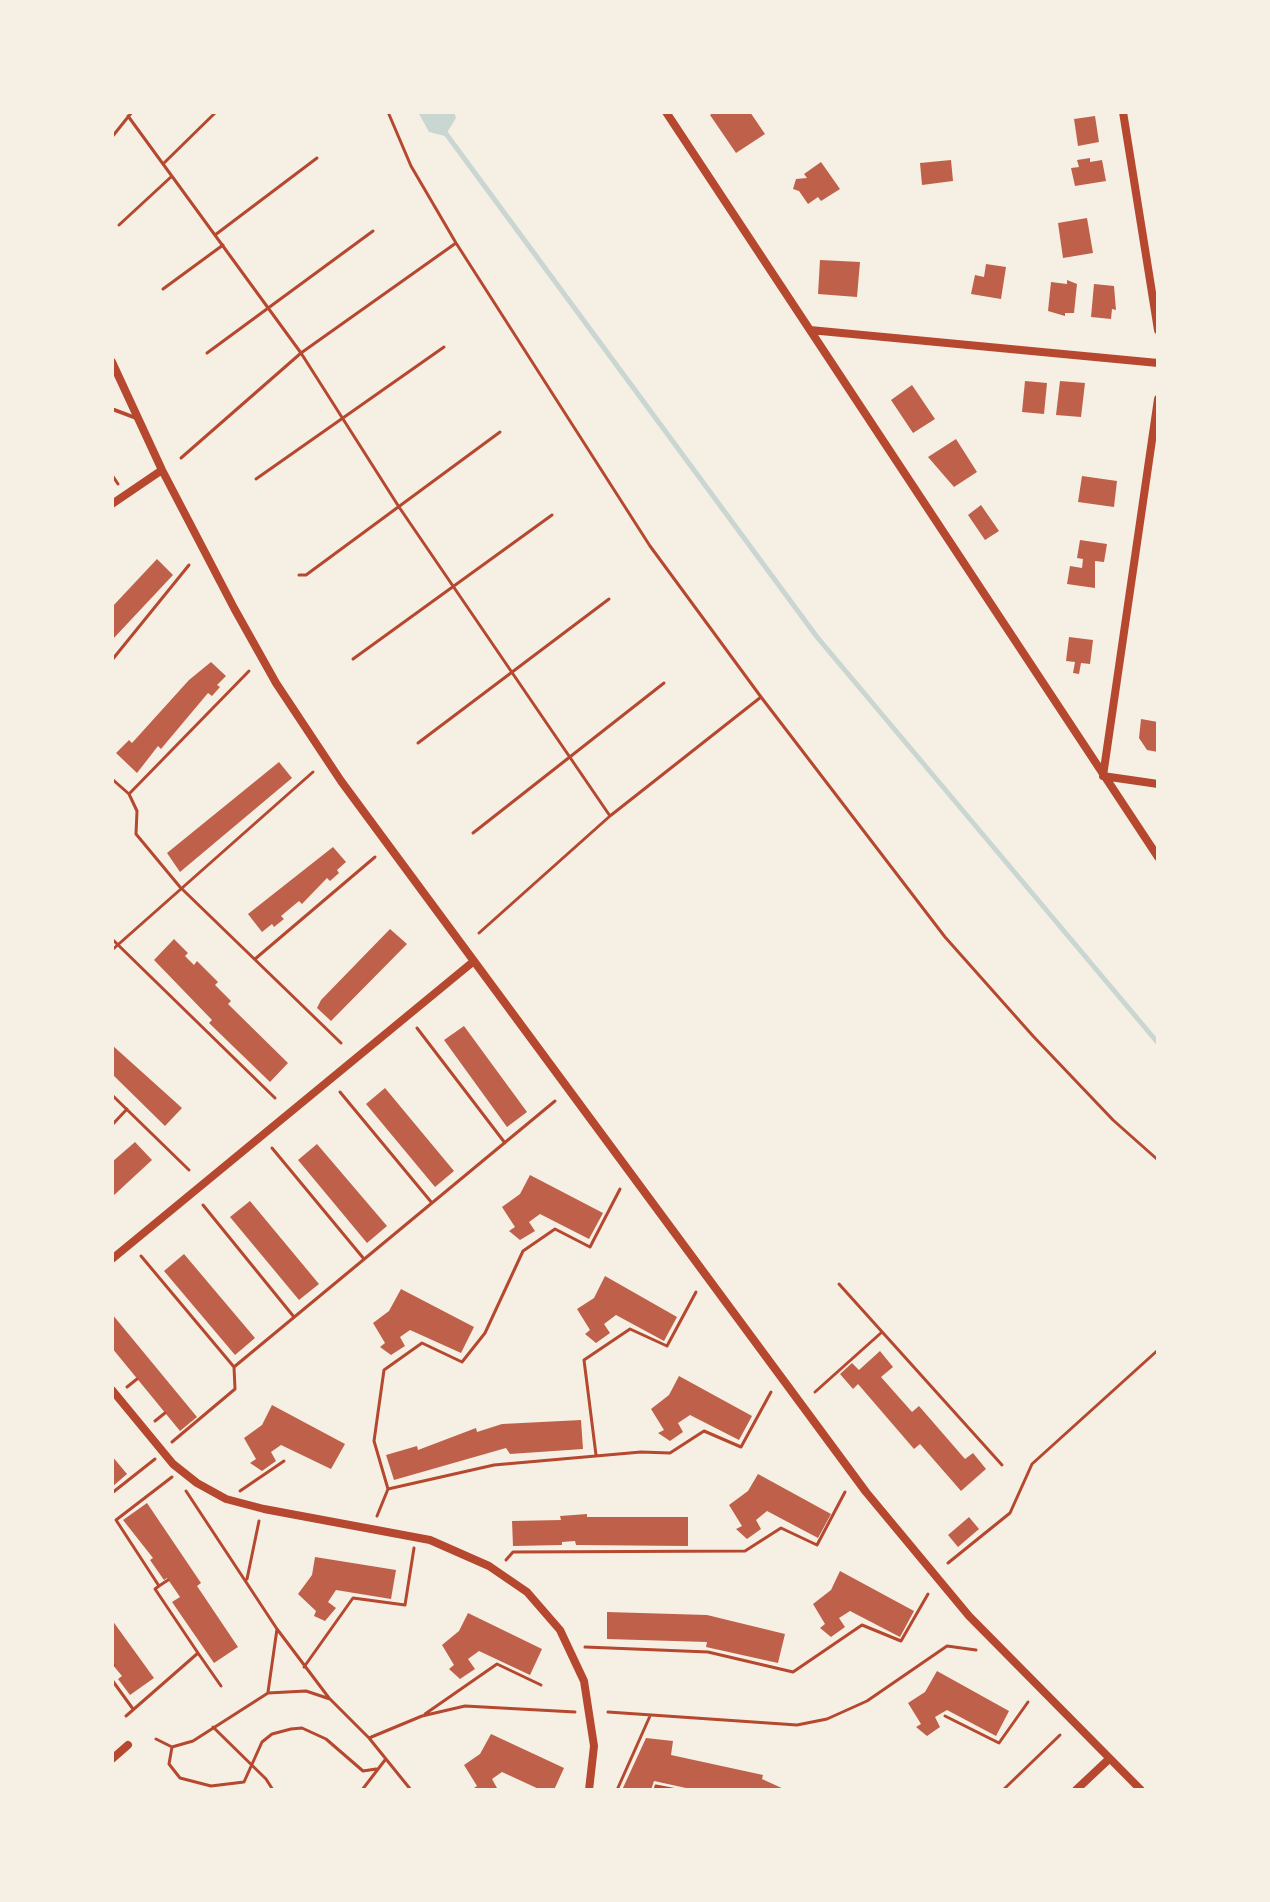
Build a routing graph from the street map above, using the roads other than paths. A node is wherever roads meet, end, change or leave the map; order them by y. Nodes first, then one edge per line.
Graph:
1 (666, 112) edge
2 (1123, 112) edge
3 (810, 330) junction
4 (1158, 330) edge
5 (112, 362) edge
6 (1158, 363) edge
7 (1158, 399) edge
8 (112, 409) edge
9 (141, 420) junction
10 (162, 470) junction
11 (112, 504) edge
12 (1103, 776) junction
13 (1158, 784) edge
14 (1158, 857) edge
15 (474, 961) junction
16 (112, 1259) edge
17 (112, 1390) edge
18 (128, 1745) dead end
19 (112, 1759) edge
20 (1109, 1759) junction
21 (589, 1790) edge
22 (1076, 1790) edge
23 (1141, 1790) edge

1 - 3 street
2 - 4 street
3 - 6 street
3 - 12 street
5 - 9 street
7 - 12 street
8 - 9 lane
9 - 10 street
10 - 11 street
10 - 15 street
12 - 13 street
12 - 14 street
15 - 16 street
15 - 20 street
17 - 21 street
18 - 19 street
20 - 22 street
20 - 23 street

